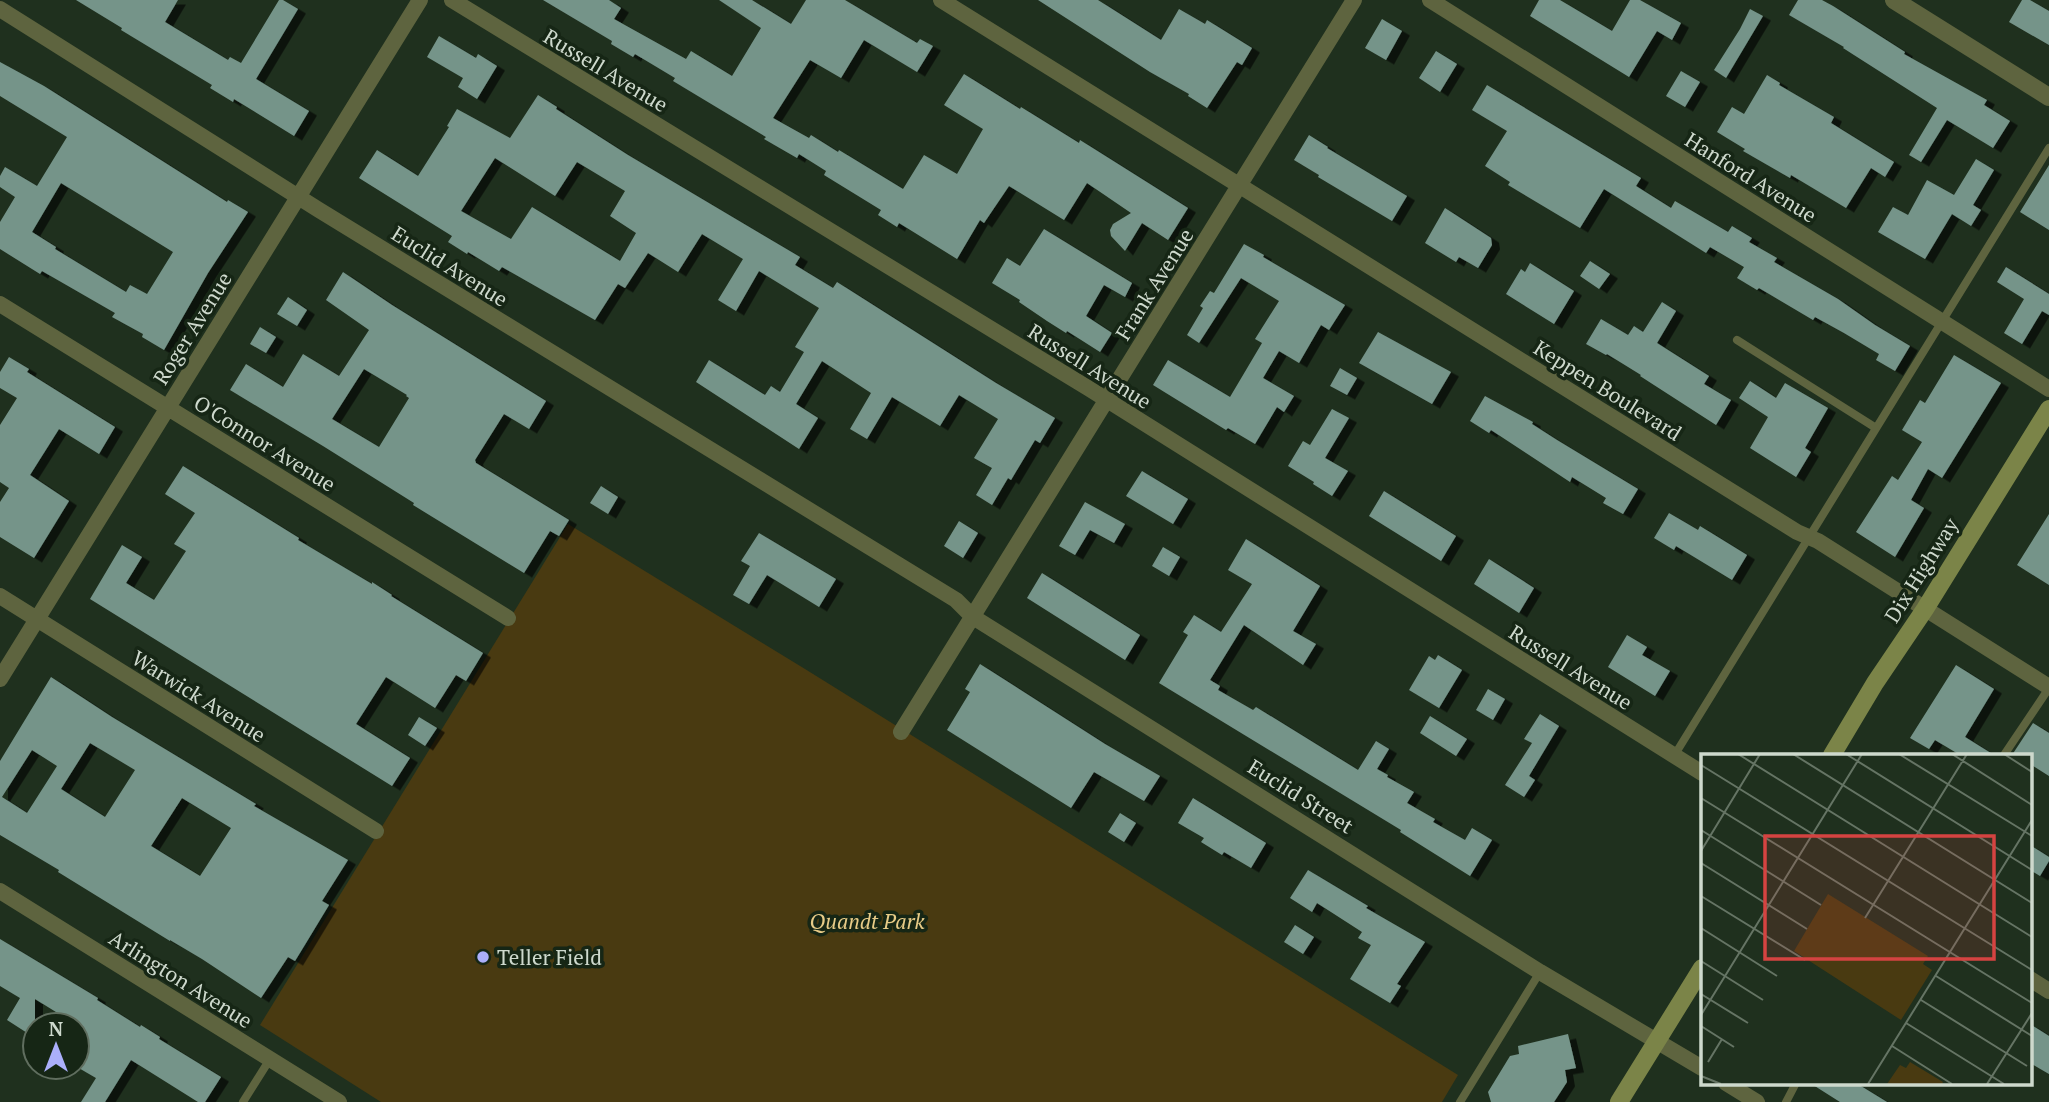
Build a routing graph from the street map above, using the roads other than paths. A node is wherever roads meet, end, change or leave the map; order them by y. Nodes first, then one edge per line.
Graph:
1 (420, 0) edge
2 (452, 0) edge
3 (941, 0) edge
4 (1354, 0) edge
5 (1430, 0) edge
6 (1894, 0) edge
7 (0, 9) edge
8 (2049, 97) edge
9 (2049, 148) edge
10 (1240, 186) junction
11 (298, 197) junction
12 (0, 304) edge
13 (1943, 323) junction
14 (1737, 340) dead end
15 (2049, 389) edge
16 (1106, 400) junction
17 (167, 408) junction
18 (2049, 409) edge
19 (1876, 428) junction
20 (1809, 537) junction
21 (880, 555) joint
22 (0, 596) edge
23 (1924, 609) junction
24 (973, 617) junction
25 (508, 618) dead end
26 (37, 620) junction
27 (0, 679) edge
28 (2049, 687) edge
29 (897, 737) dead end
30 (1833, 754) edge
31 (2005, 754) edge
32 (1674, 756) junction
33 (1701, 772) edge
34 (376, 831) dead end
35 (0, 891) edge
36 (1701, 971) edge
37 (1540, 972) junction
38 (2032, 980) edge
39 (2049, 991) edge
40 (1657, 1040) junction
41 (270, 1059) junction
42 (1701, 1067) edge
43 (1728, 1084) edge
44 (1795, 1084) edge
45 (243, 1102) edge
46 (340, 1102) edge
47 (1460, 1102) edge
48 (1619, 1102) edge
49 (1756, 1102) edge
50 (1786, 1102) edge

1 - 11 street, Roger Avenue
2 - 16 street, Russell Avenue
3 - 10 street, Keppen Boulevard
4 - 10 street, Frank Avenue
5 - 13 street, Hanford Avenue
6 - 8 street
7 - 11 street, Euclid Avenue
9 - 13 lane
10 - 16 street, Frank Avenue
10 - 20 street, Keppen Boulevard
11 - 17 street, Roger Avenue
11 - 21 street, Euclid Avenue
12 - 17 street, O'Connor Avenue
13 - 15 street, Hanford Avenue
13 - 19 lane
14 - 19 lane
16 - 24 street, Frank Avenue
16 - 32 street, Russell Avenue
17 - 25 street, O'Connor Avenue
17 - 26 street, Roger Avenue
18 - 23 main road, Dix Highway
19 - 20 lane
20 - 23 street, Keppen Boulevard
20 - 32 lane
21 - 24 street, Euclid Street
22 - 26 street, Warwick Avenue
23 - 28 street, Keppen Boulevard
23 - 30 main road, Dix Highway
24 - 29 street, Frank Avenue
24 - 37 street, Euclid Street
26 - 27 street, Roger Avenue
26 - 34 street, Warwick Avenue
28 - 31 lane
32 - 33 street, Russell Avenue
35 - 41 street, Arlington Avenue
36 - 40 main road
37 - 40 street, Euclid Street
37 - 47 lane
38 - 39 street
40 - 42 street, Euclid Street
40 - 48 main road
41 - 45 lane
41 - 46 street, Arlington Avenue
43 - 49 street
44 - 50 lane

